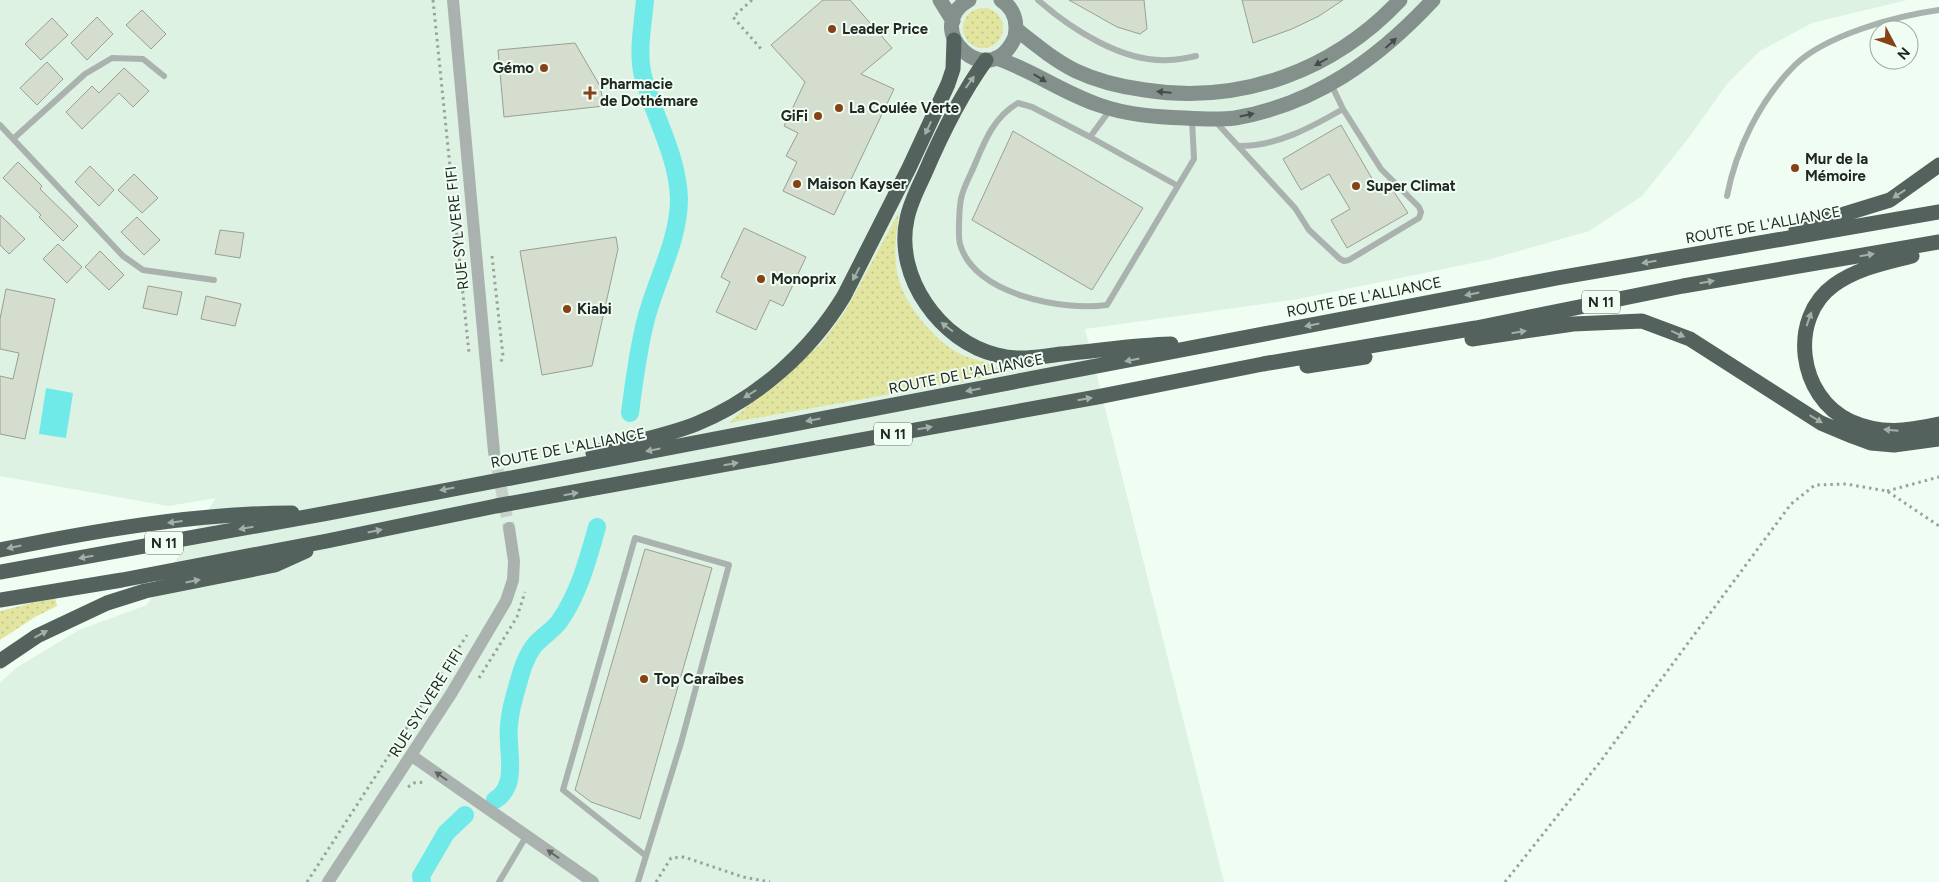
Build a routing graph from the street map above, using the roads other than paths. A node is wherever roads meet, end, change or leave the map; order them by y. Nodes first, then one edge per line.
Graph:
1 (453, 0) edge
2 (940, 0) edge
3 (969, 0) edge
4 (1038, 0) edge
5 (1400, 0) edge
6 (1433, 0) edge
7 (1005, 1) edge
8 (1939, 10) edge
9 (953, 21) junction
10 (1017, 30) junction
11 (954, 40) junction
12 (1196, 56) dead end
13 (991, 59) junction
14 (164, 76) dead end
15 (1331, 84) junction
16 (1111, 108) junction
17 (1343, 109) junction
18 (1192, 118) junction
19 (1212, 119) junction
20 (0, 126) edge
21 (1090, 137) junction
22 (13, 139) junction
23 (1239, 146) junction
24 (1939, 165) edge
25 (1178, 186) junction
26 (1727, 196) dead end
27 (1939, 212) edge
28 (1939, 242) edge
29 (1732, 249) junction
30 (1939, 249) edge
31 (214, 280) dead end
32 (1214, 343) junction
33 (1263, 364) junction
34 (1939, 424) edge
35 (1939, 439) edge
36 (494, 452) tunnel mouth
37 (544, 471) junction
38 (328, 513) junction
39 (509, 528) tunnel mouth
40 (327, 541) junction
41 (0, 550) edge
42 (0, 572) edge
43 (0, 600) edge
44 (0, 661) edge
45 (412, 756) junction
46 (526, 835) junction
47 (646, 856) junction
48 (328, 882) edge
49 (499, 882) edge
50 (593, 882) edge
51 (638, 882) edge

1 - 36 street, RUE SYLVERE FIFI
2 - 9 main road
3 - 9 main road
4 - 12 lane
5 -> 10 main road
15 -> 6 main road
7 - 10 main road
8 - 26 lane
9 - 11 main road
10 - 13 main road
11 - 13 main road
11 -> 37 highway
13 -> 16 main road
32 -> 13 highway
14 - 22 lane
15 - 17 lane
19 -> 15 main road
16 - 18 main road
16 - 21 lane
17 - 23 lane
17 - 23 lane
18 - 19 main road
18 - 25 lane
19 - 23 lane
20 - 22 lane
21 - 25 lane
21 - 25 lane
22 - 31 lane
24 -> 29 highway
27 - 29 highway, ROUTE DE L'ALLIANCE / N 11
33 -> 28 highway, N 11
29 -> 32 highway, ROUTE DE L'ALLIANCE / N 11
34 -> 30 highway
32 -> 37 highway, ROUTE DE L'ALLIANCE / N 11
33 -> 35 highway
40 -> 33 highway, N 11
37 -> 38 highway, ROUTE DE L'ALLIANCE / N 11
38 -> 41 highway
38 -> 42 highway, ROUTE DE L'ALLIANCE / N 11
39 - 45 street, RUE SYLVERE FIFI
40 - 43 highway, N 11
44 -> 40 highway
46 -> 45 street
45 - 48 street, RUE SYLVERE FIFI
46 - 49 lane
50 -> 46 street
47 - 47 lane
47 - 51 lane

